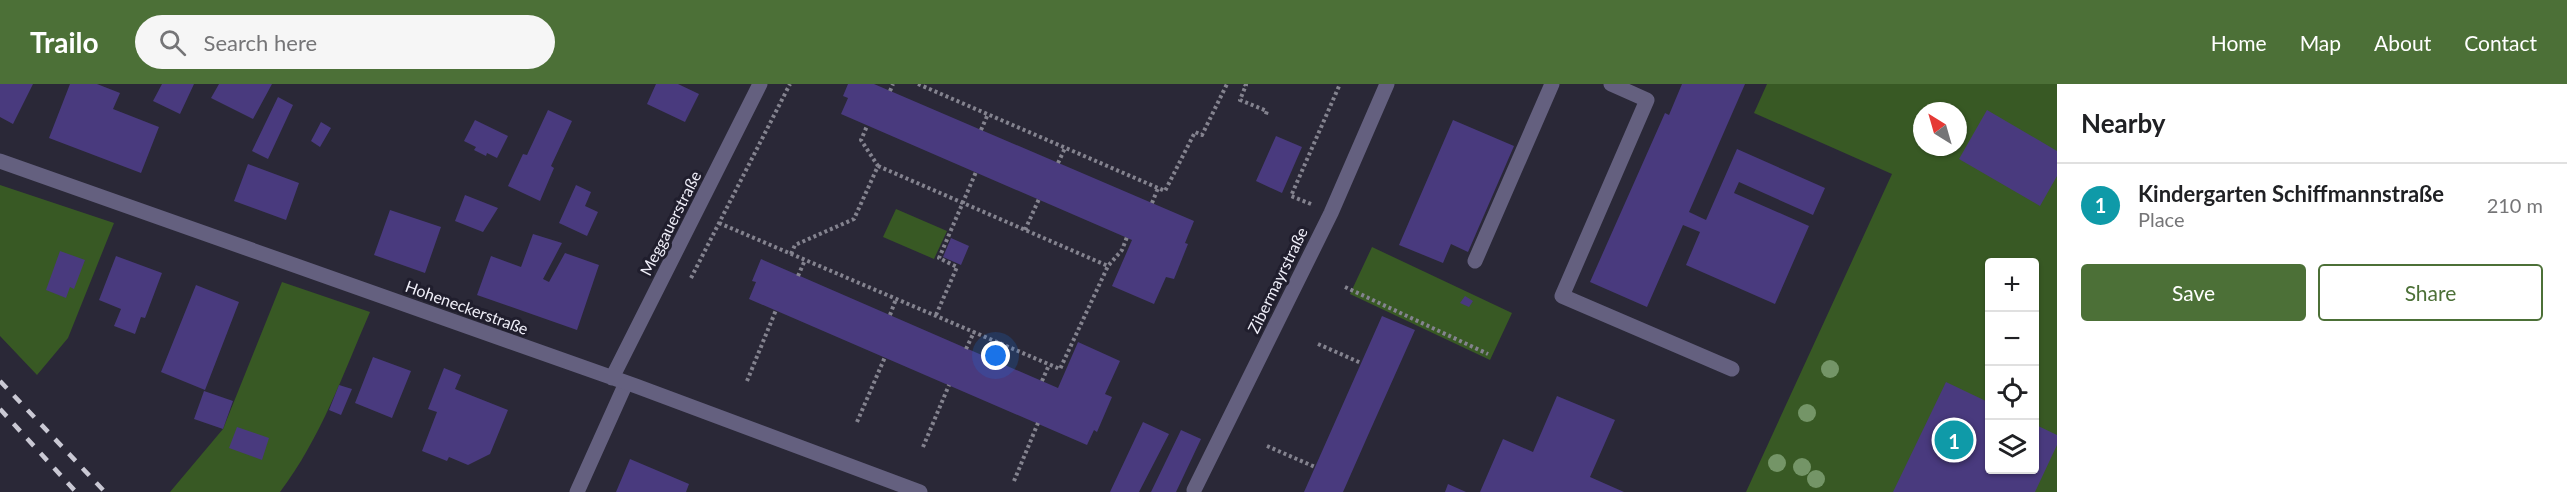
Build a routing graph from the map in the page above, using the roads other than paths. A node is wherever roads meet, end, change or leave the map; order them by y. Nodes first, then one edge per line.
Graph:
1 (760, 84) edge
2 (1387, 84) edge
3 (1552, 84) edge
4 (1611, 84) edge
5 (0, 161) edge
6 (1475, 261) dead end
7 (1732, 369) dead end
8 (619, 380) junction
9 (1194, 490) dead end
10 (577, 492) edge
11 (920, 492) edge

1 - 8 street, Meggauerstraße
2 - 9 street, Zibermayrstraße
3 - 6 street
4 - 7 street
5 - 8 street, Hoheneckerstraße
8 - 10 street, Meggauerstraße
8 - 11 street, Hoheneckerstraße

